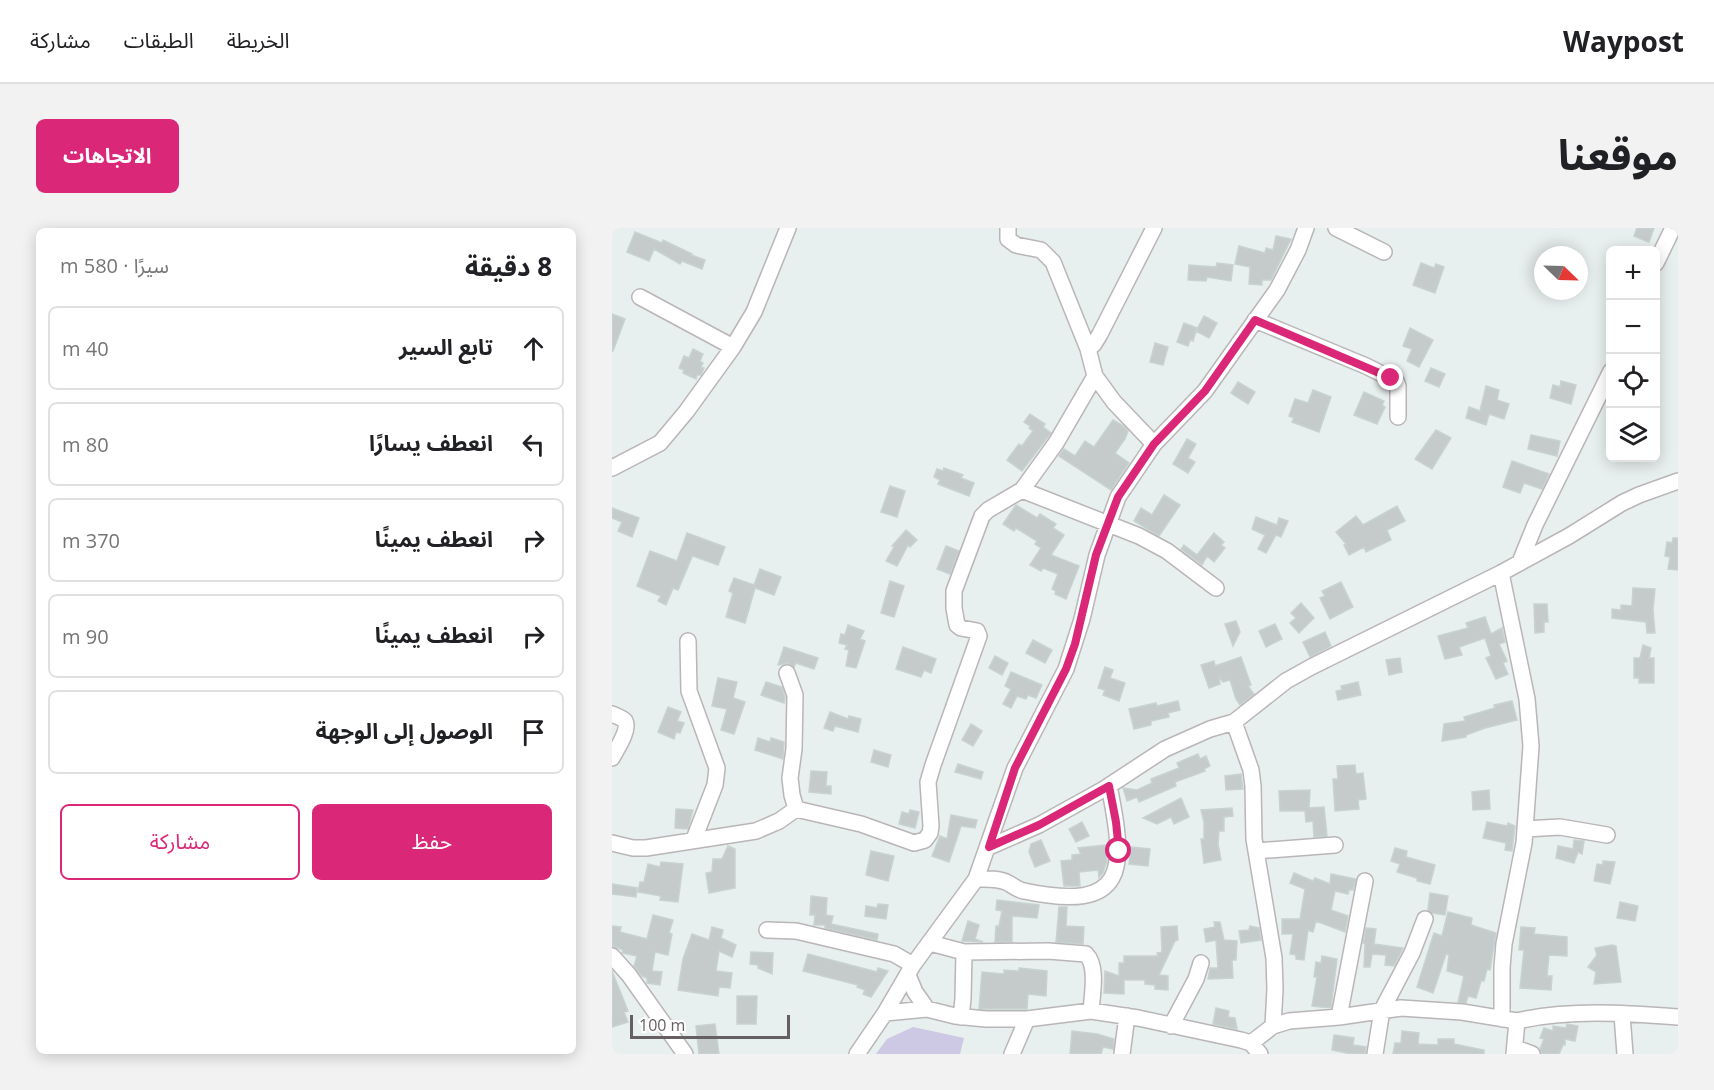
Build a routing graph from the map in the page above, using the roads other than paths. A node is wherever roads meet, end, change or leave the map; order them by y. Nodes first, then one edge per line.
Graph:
1 (788, 228) edge
2 (1008, 228) edge
3 (1154, 228) edge
4 (1306, 228) edge
5 (1336, 228) edge
6 (1673, 228) edge
7 (1384, 252) dead end
8 (1660, 255) edge
9 (640, 297) dead end
10 (1255, 320) junction
11 (733, 347) junction
12 (1088, 349) junction
13 (1095, 376) junction
14 (1606, 381) edge
15 (1398, 417) dead end
16 (1154, 444) junction
17 (612, 468) edge
18 (1678, 481) edge
19 (1022, 490) junction
20 (1107, 523) junction
21 (1520, 562) junction
22 (1501, 573) junction
23 (1216, 588) dead end
24 (688, 640) dead end
25 (787, 673) dead end
26 (612, 714) edge
27 (1234, 722) junction
28 (612, 758) edge
29 (1109, 786) junction
30 (796, 809) junction
31 (1525, 830) junction
32 (1607, 835) dead end
33 (694, 839) junction
34 (612, 843) edge
35 (1335, 845) dead end
36 (989, 847) junction
37 (1256, 851) junction
38 (976, 879) junction
39 (1365, 881) dead end
40 (1425, 919) dead end
41 (767, 930) dead end
42 (930, 943) junction
43 (964, 952) junction
44 (612, 956) edge
45 (1201, 963) dead end
46 (910, 970) junction
47 (927, 1009) junction
48 (1382, 1010) junction
49 (1091, 1011) junction
50 (885, 1013) junction
51 (1622, 1015) junction
52 (1127, 1016) junction
53 (961, 1017) junction
54 (1340, 1017) junction
55 (1678, 1017) edge
56 (1027, 1018) junction
57 (1509, 1020) junction
58 (1170, 1026) junction
59 (1273, 1026) junction
60 (1255, 1049) edge
61 (1515, 1051) edge
62 (685, 1054) edge
63 (857, 1054) edge
64 (1012, 1054) edge
65 (1122, 1054) edge
66 (1375, 1054) edge
67 (1532, 1054) edge
68 (1625, 1054) edge

1 - 11 street
2 - 12 street
3 - 12 street
4 - 10 street
5 - 7 street
6 - 8 street
9 - 11 street
10 - 15 street
10 - 16 street
11 - 17 street
12 - 13 street
13 - 16 street
13 - 19 street
14 - 21 street
16 - 20 street
18 - 21 street
19 - 20 street
19 - 30 street
20 - 23 street
20 - 36 street
21 - 22 street
22 - 27 street
22 - 31 street
24 - 33 street
25 - 30 street
26 - 28 street
27 - 29 street
27 - 37 street
29 - 36 street
29 - 38 street
30 - 33 street
31 - 32 street
31 - 57 street
33 - 34 street
35 - 37 street
36 - 38 street
37 - 59 street
38 - 42 street
39 - 54 street
40 - 48 street
41 - 46 street
42 - 43 street
42 - 46 street
43 - 49 street
43 - 53 street
44 - 62 street
45 - 58 street
46 - 47 street
46 - 50 street
47 - 50 street
47 - 53 street
48 - 54 street
48 - 57 street
48 - 66 street
49 - 52 street
49 - 56 street
50 - 63 street
51 - 55 street
51 - 57 street
51 - 68 street
52 - 58 street
52 - 65 street
53 - 56 street
54 - 59 street
56 - 64 street
57 - 61 street
58 - 60 street
59 - 60 street
61 - 67 street

